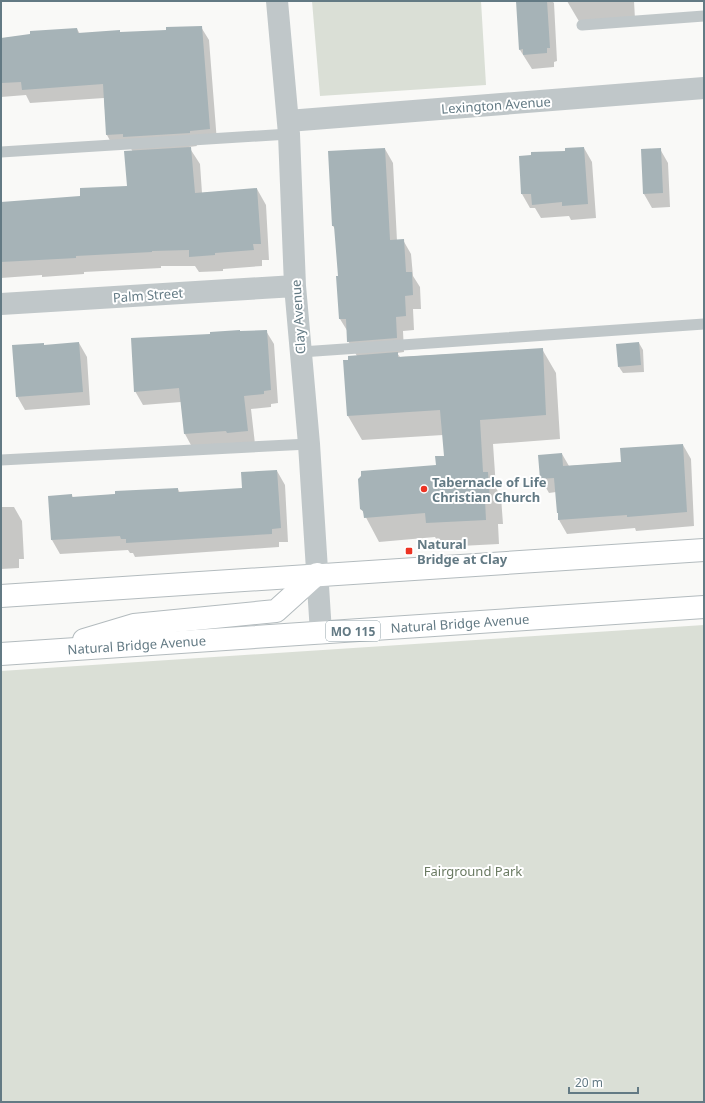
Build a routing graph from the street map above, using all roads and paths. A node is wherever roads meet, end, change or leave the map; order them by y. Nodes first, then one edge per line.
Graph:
1 (277, 1) edge
2 (704, 16) edge
3 (582, 25) dead end
4 (704, 88) edge
5 (288, 128) junction
6 (1, 152) edge
7 (296, 286) junction
8 (1, 304) edge
9 (704, 324) edge
10 (301, 352) junction
11 (309, 444) junction
12 (1, 460) edge
13 (704, 550) edge
14 (317, 574) junction
15 (1, 596) edge
16 (704, 607) edge
17 (321, 633) junction
18 (47, 651) junction
19 (1, 654) edge

1 - 5 street, Clay Avenue
2 - 3 lane
4 - 5 street, Lexington Avenue
5 - 6 lane
5 - 7 street, Clay Avenue
7 - 8 street, Palm Street
7 - 10 street, Clay Avenue
9 - 10 lane
10 - 11 street, Clay Avenue
11 - 12 lane
11 - 14 street, Clay Avenue
13 - 14 main road
14 - 15 main road
14 - 17 street, Clay Avenue
14 - 18 main road
16 - 17 main road, Natural Bridge Avenue / MO 115
17 - 18 main road, Natural Bridge Avenue / MO 115
18 - 19 main road, Natural Bridge Avenue / MO 115

